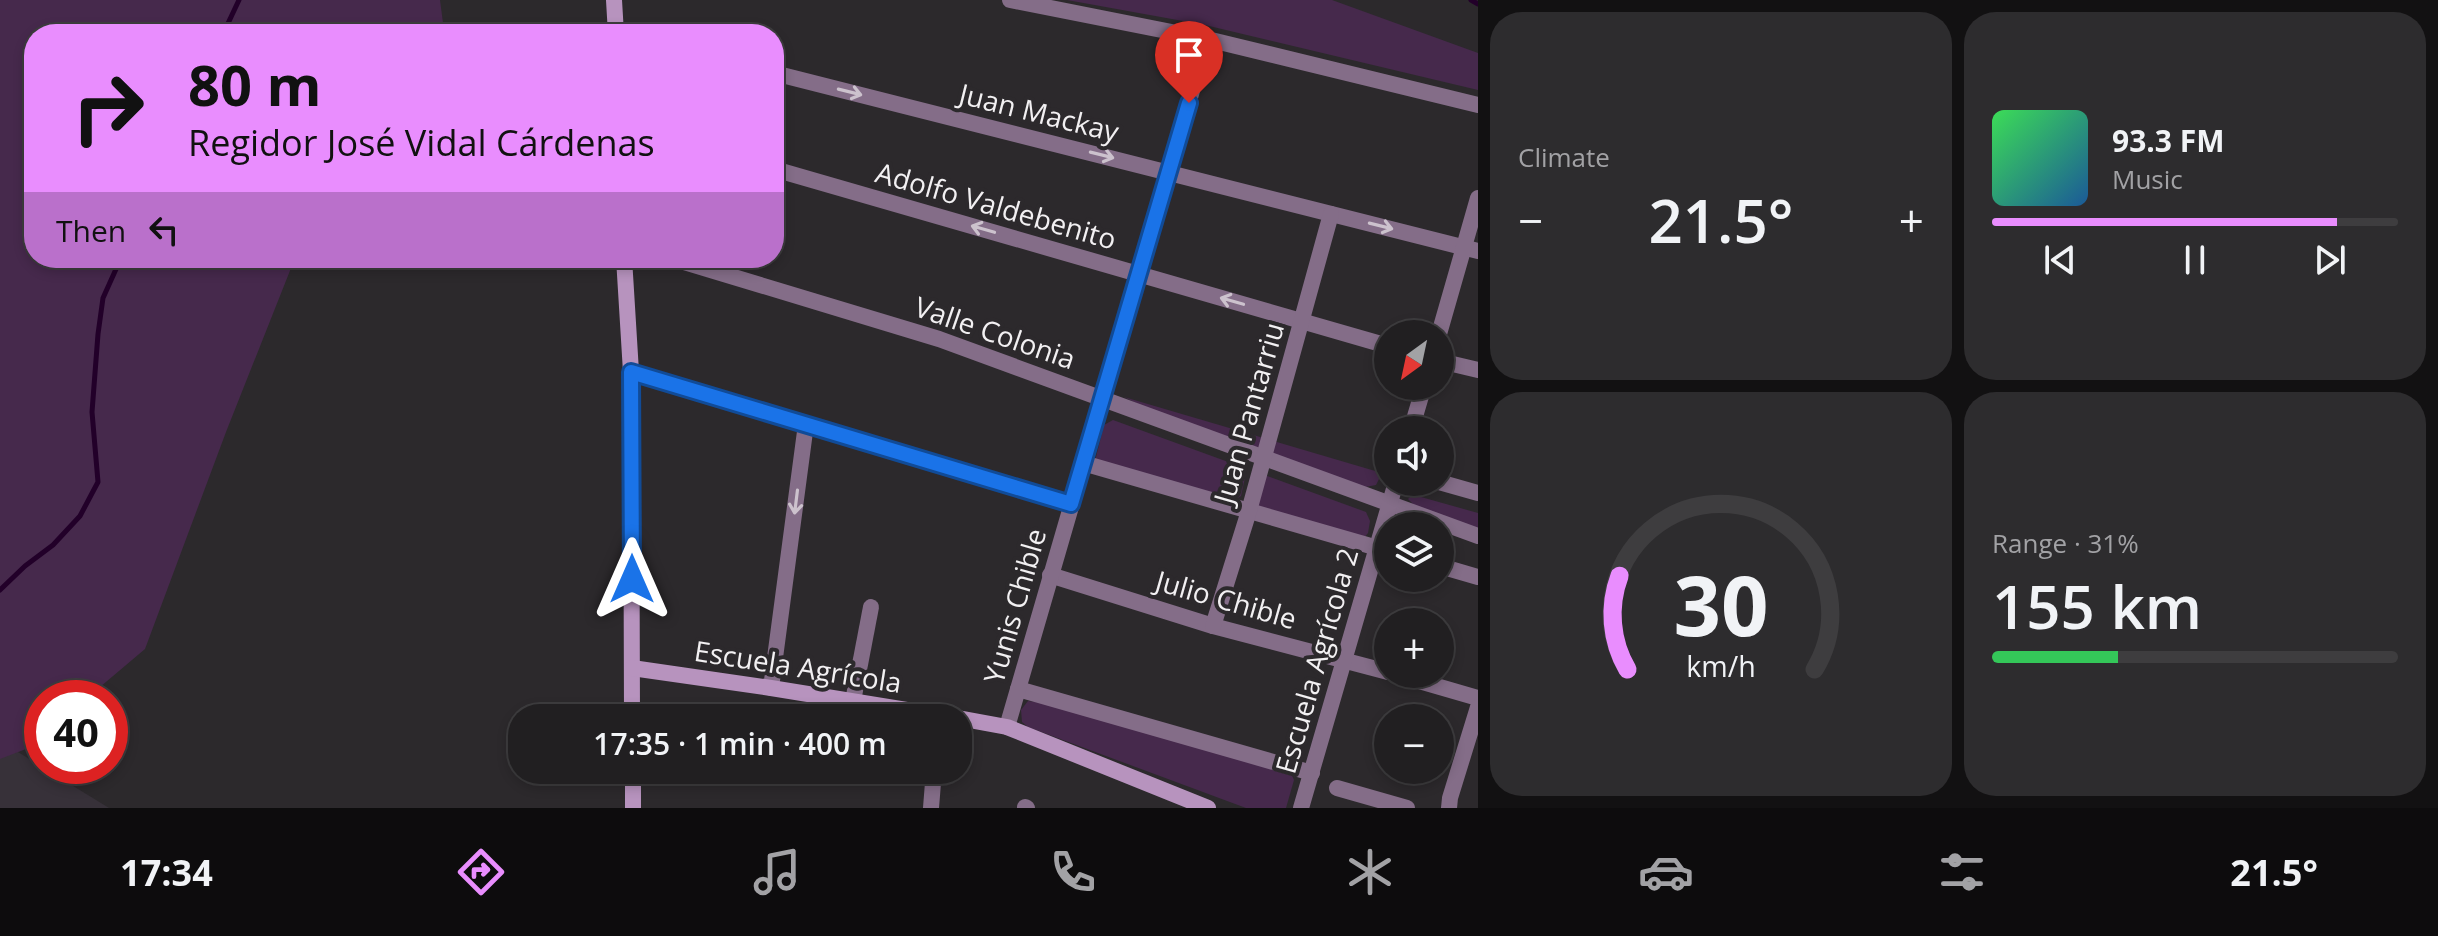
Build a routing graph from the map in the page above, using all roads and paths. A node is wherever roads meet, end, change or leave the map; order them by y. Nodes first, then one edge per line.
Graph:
1 (614, 0) edge
2 (1010, 0) edge
3 (617, 24) edge
4 (1207, 39) junction
5 (784, 76) edge
6 (1478, 105) edge
7 (784, 172) edge
8 (1168, 172) junction
9 (1478, 198) edge
10 (1331, 214) junction
11 (1471, 249) edge
12 (625, 268) edge
13 (704, 268) edge
14 (1138, 274) junction
15 (1444, 320) edge
16 (1301, 321) junction
17 (1374, 342) edge
18 (1454, 364) edge
19 (1478, 370) edge
20 (631, 372) junction
21 (1102, 399) junction
22 (806, 424) junction
23 (1263, 459) junction
24 (1083, 463) junction
25 (1454, 486) edge
26 (1478, 493) edge
27 (1392, 496) edge
28 (1390, 502) junction
29 (1071, 504) junction
30 (1249, 511) junction
31 (1388, 512) edge
32 (1478, 536) edge
33 (1374, 547) edge
34 (1454, 570) edge
35 (1374, 572) edge
36 (1050, 575) junction
37 (1478, 577) edge
38 (871, 607) dead end
39 (1213, 626) junction
40 (1344, 659) junction
41 (632, 668) junction
42 (1374, 668) edge
43 (771, 688) junction
44 (1443, 688) edge
45 (1018, 689) junction
46 (1478, 698) edge
47 (853, 701) junction
48 (632, 704) edge
49 (871, 704) edge
50 (1478, 707) edge
51 (972, 721) edge
52 (1007, 727) junction
53 (1312, 773) junction
54 (633, 784) edge
55 (933, 784) edge
56 (1337, 788) dead end
57 (633, 808) edge
58 (931, 808) edge
59 (1208, 808) edge
60 (1301, 808) edge
61 (1407, 808) edge
62 (1449, 808) edge

1 - 3 street
2 - 4 street
4 - 6 street
4 - 8 street, Yunis Chible
5 -> 8 street, Juan Mackay
14 -> 7 street, Adolfo Valdebenito
8 - 10 street, Juan Mackay
8 - 14 street, Yunis Chible
9 - 11 street
10 -> 11 street, Juan Mackay
10 - 16 street, Juan Pantarriu
11 - 15 street
12 - 20 street
13 - 21 street, Valle Colonia
16 -> 14 street, Adolfo Valdebenito
14 - 21 street, Yunis Chible
16 - 17 street, Adolfo Valdebenito
16 - 23 street, Juan Pantarriu
18 - 19 street
20 - 22 street
20 - 41 street
21 - 23 street, Valle Colonia
21 - 24 street, Yunis Chible
22 - 29 street
22 -> 43 street
23 - 28 street, Valle Colonia
23 - 30 street, Juan Pantarriu
24 - 29 street, Yunis Chible
24 - 30 street
25 - 26 street
27 - 28 street, Escuela Agrícola 2
28 - 31 street, Escuela Agrícola 2
28 - 32 street, Valle Colonia
29 - 36 street, Yunis Chible
30 - 33 street
30 - 39 street, Juan Pantarriu
34 - 37 street
35 - 40 street, Escuela Agrícola 2
36 - 39 street, Julio Chible
36 - 45 street, Yunis Chible
38 - 47 street
39 - 40 street, Julio Chible
40 - 42 street, Julio Chible
40 - 53 street, Escuela Agrícola 2
41 - 43 street, Escuela Agrícola
41 - 48 street
43 - 47 street, Escuela Agrícola
44 - 46 street
45 - 52 street, Yunis Chible
45 - 53 street
47 - 49 street, Escuela Agrícola
50 - 62 street
51 - 52 street, Escuela Agrícola
52 - 59 street, Escuela Agrícola
53 - 60 street, Escuela Agrícola 2
54 - 57 street
55 - 58 street
56 - 61 street

